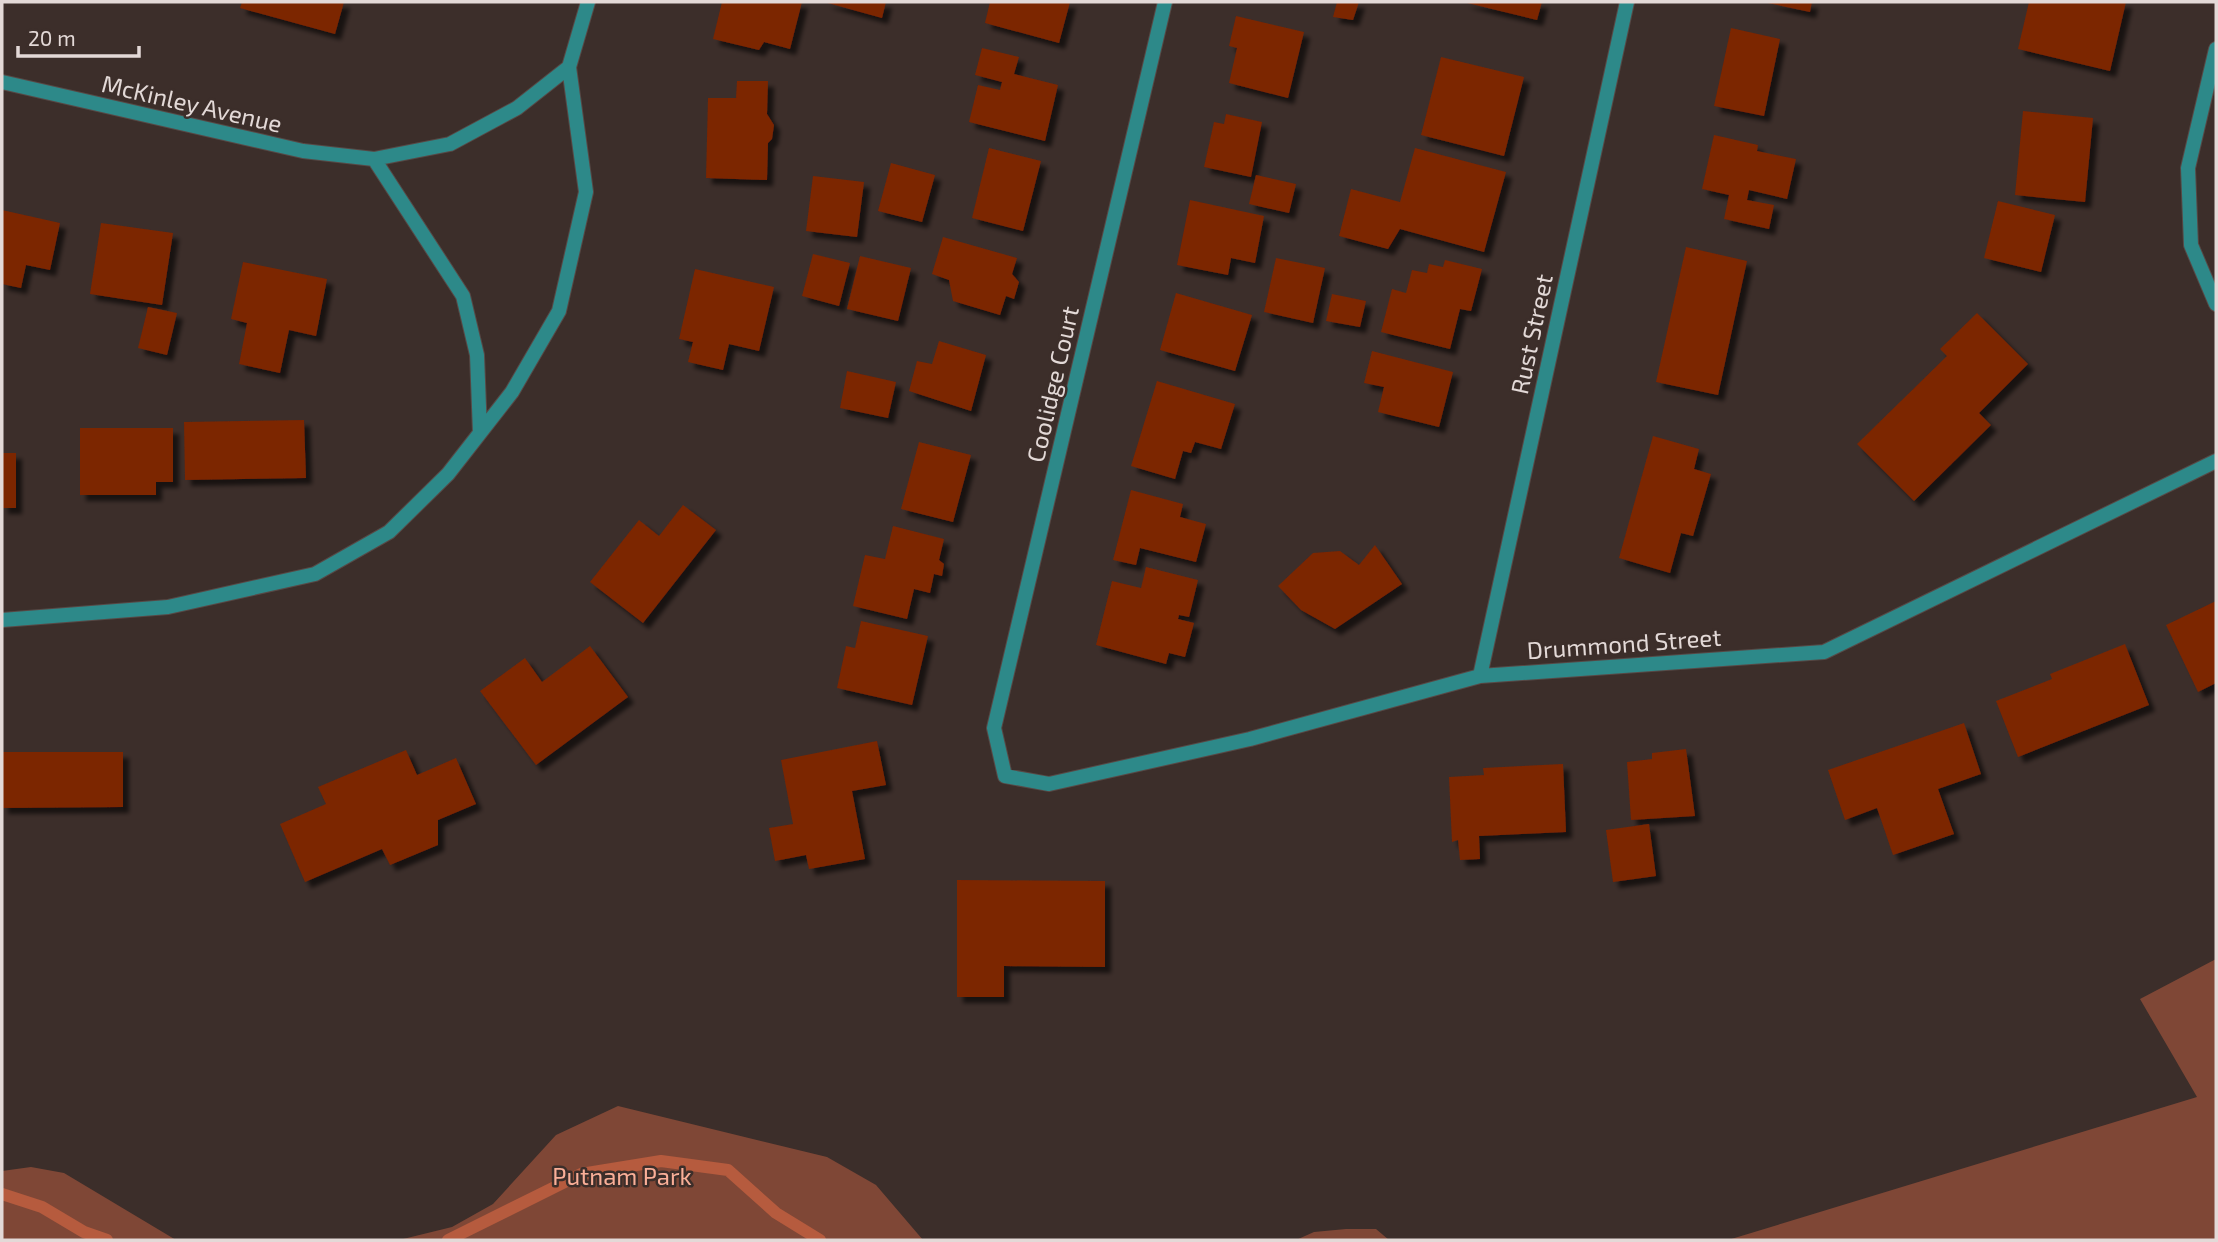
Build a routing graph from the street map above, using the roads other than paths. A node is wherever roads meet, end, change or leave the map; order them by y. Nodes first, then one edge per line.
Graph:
1 (588, 2) edge
2 (1165, 2) edge
3 (1627, 2) edge
4 (2216, 49) edge
5 (569, 67) junction
6 (2, 82) edge
7 (374, 159) junction
8 (2216, 304) edge
9 (480, 433) junction
10 (2216, 461) edge
11 (2, 620) edge
12 (1480, 676) junction
13 (1005, 776) joint

1 - 5 street
2 - 13 street, Coolidge Court
3 - 12 street, Rust Street
4 - 8 street
5 - 7 street, McKinley Avenue
5 - 9 street
6 - 7 street, McKinley Avenue
7 - 9 street
9 - 11 street
10 - 12 street, Drummond Street
12 - 13 street, Drummond Street

